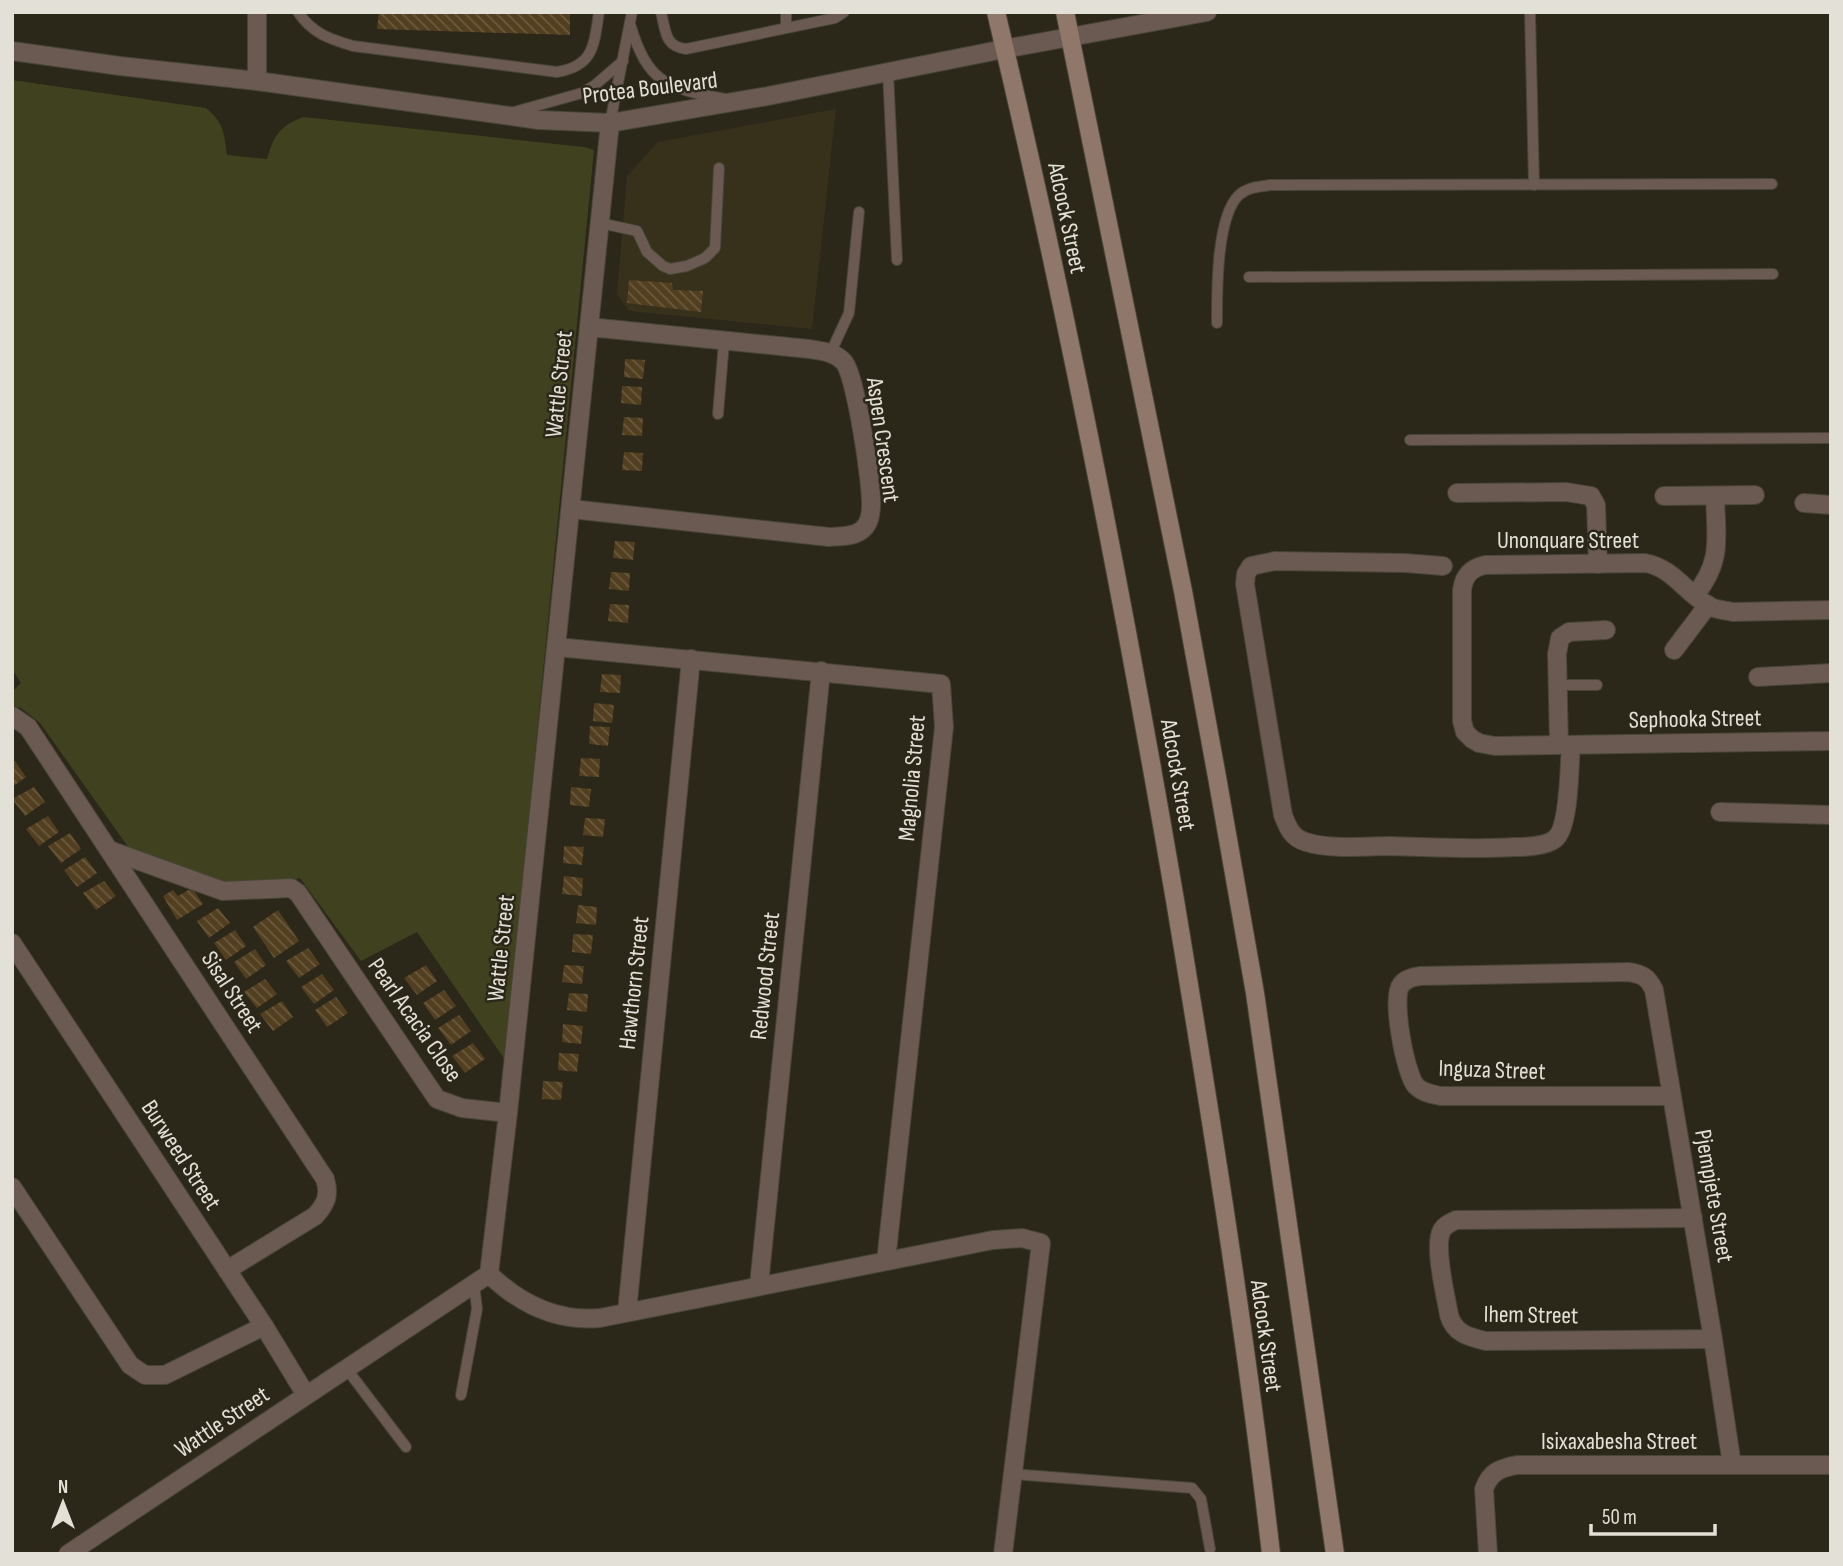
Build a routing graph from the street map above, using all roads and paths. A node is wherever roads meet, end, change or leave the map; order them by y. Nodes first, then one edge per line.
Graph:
1 (257, 12) edge
2 (298, 12) edge
3 (599, 12) edge
4 (632, 12) edge
5 (661, 12) edge
6 (786, 12) edge
7 (844, 12) edge
8 (996, 12) edge
9 (1065, 12) edge
10 (1207, 12) edge
11 (1530, 12) edge
12 (630, 24) junction
13 (786, 28) junction
14 (1071, 37) junction
15 (1004, 49) junction
16 (12, 51) edge
17 (623, 61) junction
18 (888, 72) junction
19 (257, 81) junction
20 (736, 102) junction
21 (500, 115) junction
22 (610, 123) junction
23 (719, 168) dead end
24 (1772, 184) dead end
25 (1534, 186) junction
26 (859, 212) dead end
27 (600, 223) junction
28 (897, 260) dead end
29 (1773, 274) dead end
30 (1249, 277) dead end
31 (1217, 323) dead end
32 (589, 327) junction
33 (724, 342) junction
34 (830, 354) junction
35 (718, 414) dead end
36 (1831, 438) edge
37 (1410, 440) dead end
38 (1457, 493) dead end
39 (1755, 495) dead end
40 (1664, 496) dead end
41 (1715, 496) junction
42 (1804, 503) dead end
43 (1831, 505) edge
44 (571, 509) junction
45 (1598, 564) junction
46 (1443, 566) dead end
47 (1701, 600) junction
48 (1831, 610) edge
49 (1606, 630) dead end
50 (557, 647) junction
51 (1674, 650) dead end
52 (691, 659) junction
53 (821, 671) junction
54 (1831, 673) edge
55 (1758, 677) dead end
56 (1557, 685) junction
57 (1597, 685) dead end
58 (12, 716) edge
59 (1831, 741) edge
60 (1565, 745) junction
61 (1720, 812) dead end
62 (1831, 814) edge
63 (109, 850) junction
64 (12, 943) edge
65 (1607, 972) joint
66 (1672, 1096) junction
67 (508, 1113) junction
68 (12, 1187) edge
69 (1693, 1218) junction
70 (886, 1261) junction
71 (227, 1270) junction
72 (482, 1279) junction
73 (759, 1285) junction
74 (627, 1312) junction
75 (264, 1326) junction
76 (1713, 1339) junction
77 (345, 1367) junction
78 (306, 1395) junction
79 (461, 1395) dead end
80 (406, 1447) dead end
81 (1732, 1465) junction
82 (1831, 1465) edge
83 (1013, 1474) junction
84 (1210, 1549) dead end
85 (68, 1554) edge
86 (1003, 1554) edge
87 (1271, 1554) edge
88 (1335, 1554) edge
89 (1488, 1554) edge

1 - 19 street
2 - 3 lane
4 - 12 lane
5 - 13 lane
6 - 13 lane
7 - 13 lane
8 - 15 main road, Adcock Street
9 - 14 main road, Adcock Street
10 - 14 street, Protea Boulevard
11 - 25 lane
12 - 17 lane
12 - 20 lane
14 - 15 street, Protea Boulevard
14 - 88 main road, Adcock Street
15 - 18 street, Protea Boulevard
15 - 87 main road, Adcock Street
16 - 19 street, Protea Boulevard
17 - 21 lane
17 - 22 lane
18 - 20 street, Protea Boulevard
18 - 28 lane
19 - 21 street, Protea Boulevard
20 - 22 street, Protea Boulevard
21 - 22 street, Protea Boulevard
22 - 27 street, Wattle Street
23 - 27 lane
24 - 25 lane
25 - 31 lane
26 - 34 lane
27 - 32 street, Wattle Street
29 - 30 lane
32 - 33 street
32 - 44 street, Wattle Street
33 - 34 street
33 - 35 lane
34 - 44 street, Aspen Crescent
36 - 37 lane
38 - 45 street
39 - 41 street
40 - 41 street
41 - 47 street
42 - 43 street
44 - 50 street, Wattle Street
45 - 47 street, Unonquare Street
45 - 60 street, Unonquare Street
46 - 60 street
47 - 48 street
47 - 51 street
49 - 56 street
50 - 52 street, Magnolia Street
50 - 67 street, Wattle Street
52 - 53 street, Magnolia Street
52 - 74 street, Hawthorn Street
53 - 70 street, Magnolia Street
53 - 73 street, Redwood Street
54 - 55 street
56 - 57 lane
56 - 60 street
58 - 63 street, Sisal Street
59 - 60 street, Sephooka Street
61 - 62 street
63 - 67 street, Pearl Acacia Close
63 - 71 street, Sisal Street
64 - 71 street, Burweed Street
65 - 66 street, Pjempjete Street
65 - 66 street, Inguza Street
66 - 69 street, Pjempjete Street
67 - 72 street, Wattle Street
68 - 75 street
69 - 76 street, Pjempjete Street
69 - 76 street, Ihem Street
70 - 73 street
70 - 83 street
71 - 75 street, Burweed Street
72 - 74 street
72 - 77 street, Wattle Street
72 - 79 lane
73 - 74 street
75 - 78 street, Burweed Street
76 - 81 street, Pjempjete Street
77 - 78 street, Wattle Street
77 - 80 lane
78 - 85 street, Wattle Street
81 - 82 street, Isixaxabesha Street
81 - 89 street, Isixaxabesha Street
83 - 84 lane
83 - 86 street

